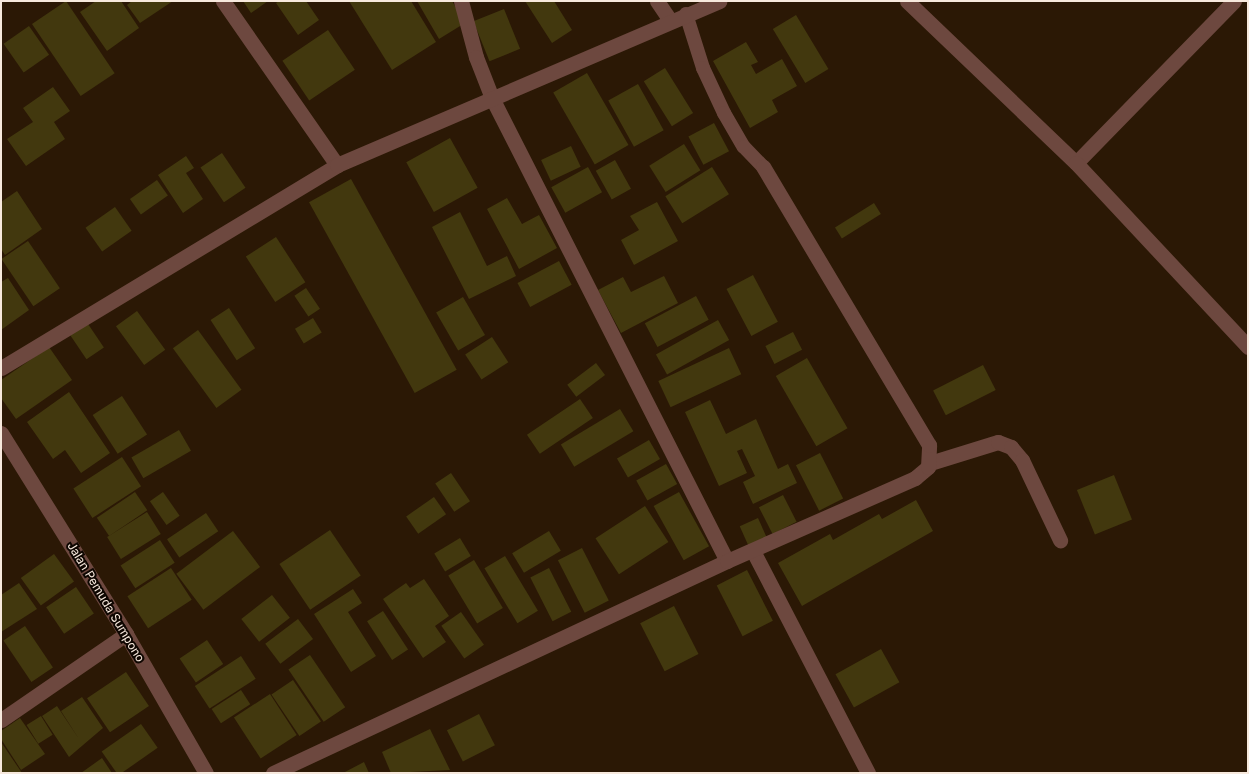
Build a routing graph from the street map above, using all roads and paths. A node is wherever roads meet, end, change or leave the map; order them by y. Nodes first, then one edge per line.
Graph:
1 (223, 1) edge
2 (461, 1) edge
3 (656, 1) edge
4 (719, 1) edge
5 (907, 1) edge
6 (1234, 1) edge
7 (686, 14) junction
8 (670, 20) junction
9 (492, 98) junction
10 (1076, 163) junction
11 (337, 165) junction
12 (763, 167) joint
13 (1248, 347) edge
14 (1, 368) edge
15 (1, 434) edge
16 (930, 463) junction
17 (1060, 540) dead end
18 (753, 551) junction
19 (728, 561) junction
20 (126, 634) junction
21 (1, 720) edge
22 (206, 773) edge
23 (273, 773) edge
24 (868, 773) edge

1 - 11 street
2 - 9 street
3 - 8 street
4 - 7 street
5 - 10 street
6 - 10 street
7 - 8 street
7 - 12 lane
8 - 9 street
9 - 11 street
9 - 19 street
10 - 13 street
11 - 14 street
12 - 16 street
15 - 20 street, Jalan Pemuda Sumpono
16 - 17 street
16 - 18 street
18 - 19 street
18 - 24 street
19 - 23 street
20 - 21 street
20 - 22 street, Jalan Pemuda Sumpono

